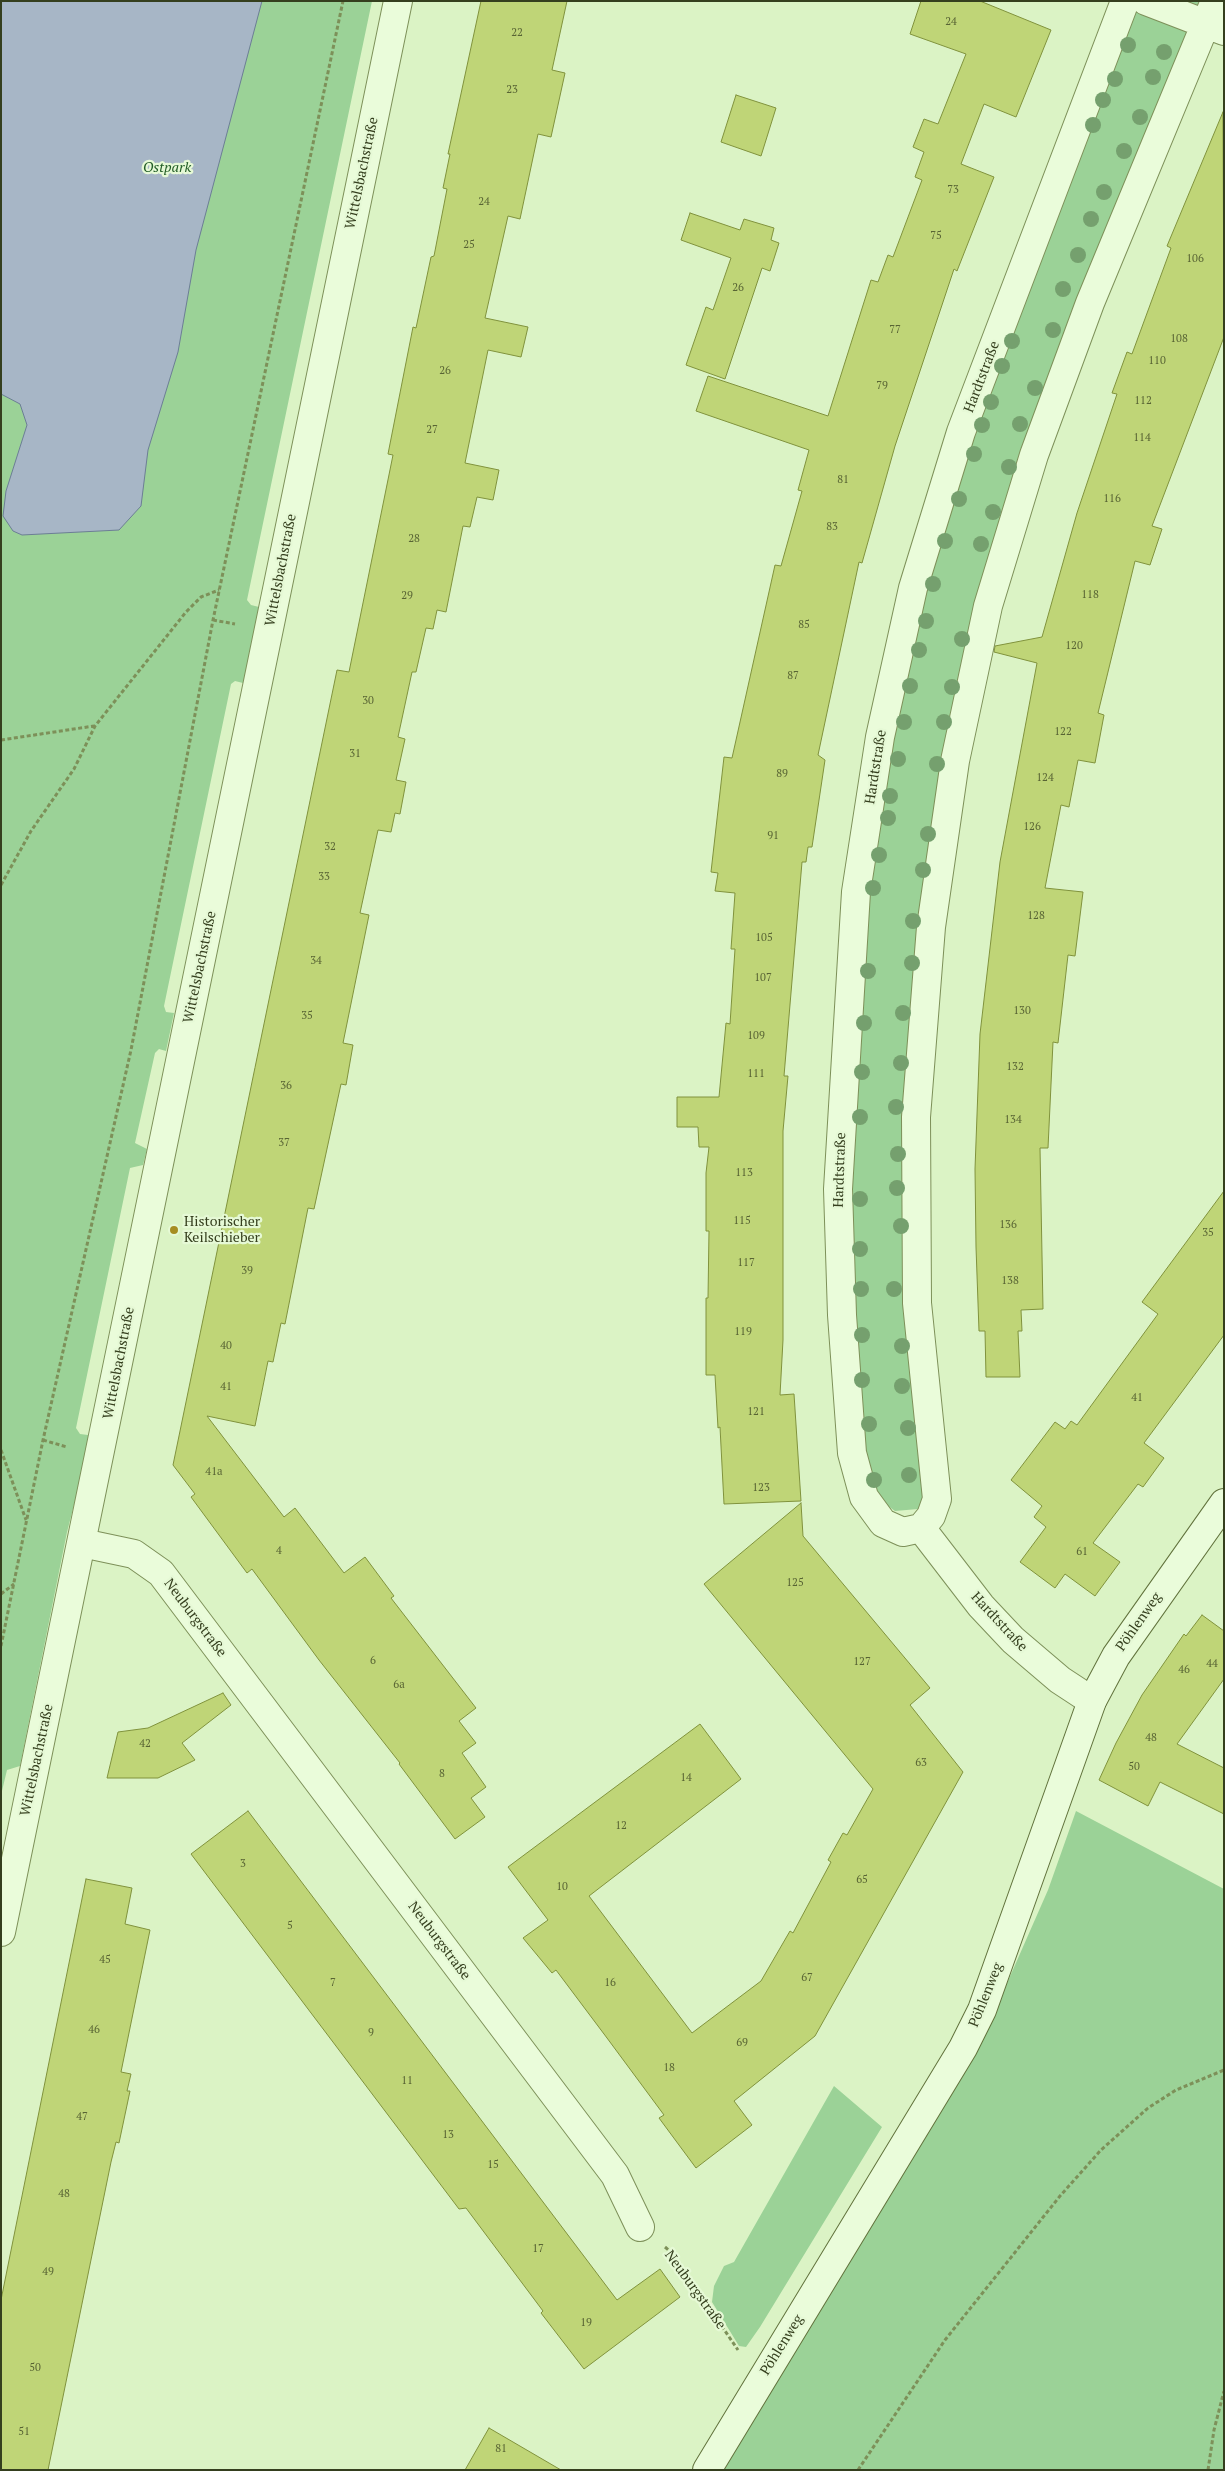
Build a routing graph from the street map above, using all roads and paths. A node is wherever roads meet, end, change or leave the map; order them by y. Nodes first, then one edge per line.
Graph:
1 (343, 1) edge
2 (398, 1) edge
3 (1124, 1) edge
4 (1146, 1) edge
5 (1215, 19) edge
6 (219, 590) junction
7 (95, 726) junction
8 (1, 740) edge
9 (1, 884) edge
10 (1, 1450) edge
11 (1224, 1503) edge
12 (27, 1520) junction
13 (921, 1528) junction
14 (82, 1543) junction
15 (14, 1584) junction
16 (1, 1594) edge
17 (1, 1646) edge
18 (1092, 1701) junction
19 (1, 1932) edge
20 (1224, 2070) edge
21 (640, 2226) joint
22 (760, 2382) junction
23 (1224, 2390) edge
24 (707, 2470) edge
25 (858, 2470) edge
26 (1208, 2470) edge

1 - 6 path
2 - 14 street, Wittelsbachstraße
3 - 13 street, Hardtstraße
4 - 5 street
5 - 13 street
6 - 7 path
6 - 12 path
7 - 8 path
7 - 9 path
10 - 12 path
11 - 18 street, Pöhlenweg
12 - 15 path
13 - 18 street, Hardtstraße
14 - 19 street, Wittelsbachstraße
14 - 21 street, Neuburgstraße
15 - 16 path
15 - 17 path
18 - 22 street, Pöhlenweg
20 - 25 path
21 - 22 path, Neuburgstraße
22 - 24 street, Pöhlenweg
23 - 26 path

